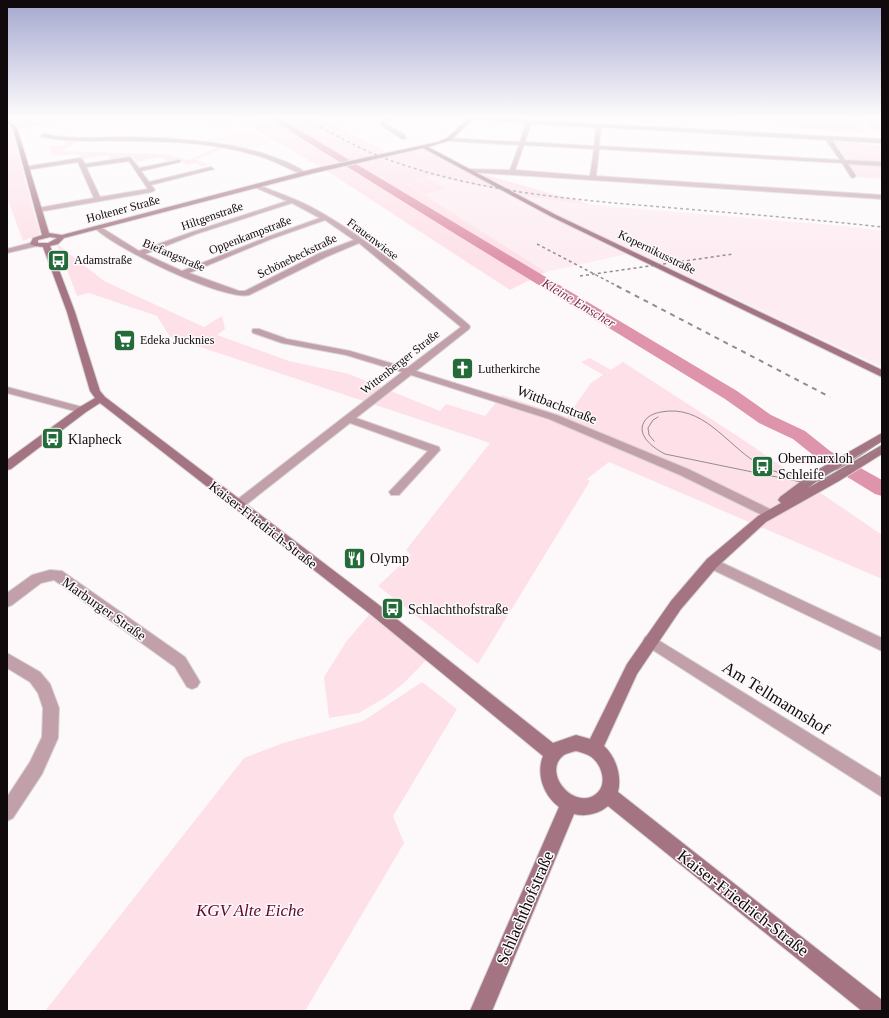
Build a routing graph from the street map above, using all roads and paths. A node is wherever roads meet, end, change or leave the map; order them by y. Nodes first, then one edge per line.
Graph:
1 (43, 166) edge
2 (83, 166) joint
3 (86, 166) edge
4 (135, 166) edge
5 (158, 166) edge
6 (287, 166) edge
7 (335, 166) edge
8 (460, 166) edge
9 (515, 166) edge
10 (594, 166) edge
11 (846, 166) edge
12 (26, 168) joint
13 (211, 169) dead end
14 (138, 170) junction
15 (468, 170) junction
16 (512, 172) junction
17 (303, 173) junction
18 (853, 176) dead end
19 (592, 177) junction
20 (148, 184) junction
21 (256, 186) junction
22 (882, 197) edge
23 (98, 200) junction
24 (292, 201) junction
25 (38, 210) junction
26 (325, 218) junction
27 (97, 227) junction
28 (46, 235) junction
29 (61, 237) junction
30 (358, 241) junction
31 (34, 244) junction
32 (46, 245) junction
33 (7, 250) edge
34 (138, 254) junction
35 (183, 273) junction
36 (246, 293) joint
37 (466, 327) joint
38 (256, 331) dead end
39 (408, 372) junction
40 (882, 374) edge
41 (7, 390) edge
42 (101, 399) junction
43 (82, 410) junction
44 (349, 419) junction
45 (882, 436) edge
46 (882, 449) edge
47 (7, 466) edge
48 (395, 492) dead end
49 (238, 505) junction
50 (770, 514) junction
51 (712, 563) junction
52 (7, 601) edge
53 (650, 641) junction
54 (882, 645) edge
55 (7, 660) edge
56 (192, 682) dead end
57 (594, 749) junction
58 (553, 753) junction
59 (882, 788) edge
60 (608, 795) junction
61 (569, 804) junction
62 (7, 812) edge
63 (481, 1011) edge
64 (879, 1011) edge

1 - 12 street
2 - 3 street
2 - 23 street
4 - 14 street
5 - 14 street
6 - 17 street
7 - 17 street, Holtener Straße
8 - 15 street, Kopernikusstraße
9 - 16 street
10 - 19 street
11 - 18 street
12 - 25 street
13 - 20 street
14 - 20 street
15 - 16 street
15 - 40 street, Kopernikusstraße
16 - 19 street
17 - 21 street, Holtener Straße
19 - 22 street
20 - 23 street
21 - 24 street, Frauenwiese
21 - 27 street, Holtener Straße
23 - 25 street
24 - 26 street, Frauenwiese
24 - 34 street, Hiltgenstraße
25 - 28 street
26 - 30 street, Frauenwiese
26 - 35 street, Oppenkampstraße
27 - 29 street, Holtener Straße
27 - 34 street, Biefangstraße
28 - 29 street
28 - 31 street
29 - 32 street
30 - 36 street, Schönebeckstraße
30 - 37 street, Frauenwiese
31 - 32 street
31 - 33 street
32 - 42 street, Kaiser-Friedrich-Straße
34 - 35 street, Biefangstraße
35 - 36 street, Biefangstraße
37 - 39 street, Wittenberger Straße
38 - 39 street, Wittbachstraße
39 - 44 street, Wittenberger Straße
39 - 50 street, Wittbachstraße
41 - 43 street
42 - 43 street
42 - 49 street, Kaiser-Friedrich-Straße
43 - 47 street
44 - 48 street
44 - 49 street, Wittenberger Straße
45 - 50 street
46 - 50 street
49 - 58 street, Kaiser-Friedrich-Straße
50 - 51 street
51 - 53 street
51 - 54 street
52 - 56 street, Marburger Straße
53 - 57 street
53 - 59 street, Am Tellmannshof
55 - 62 street
57 - 58 street
57 - 60 street
58 - 61 street
60 - 61 street
60 - 64 street, Kaiser-Friedrich-Straße
61 - 63 street, Schlachthofstraße

